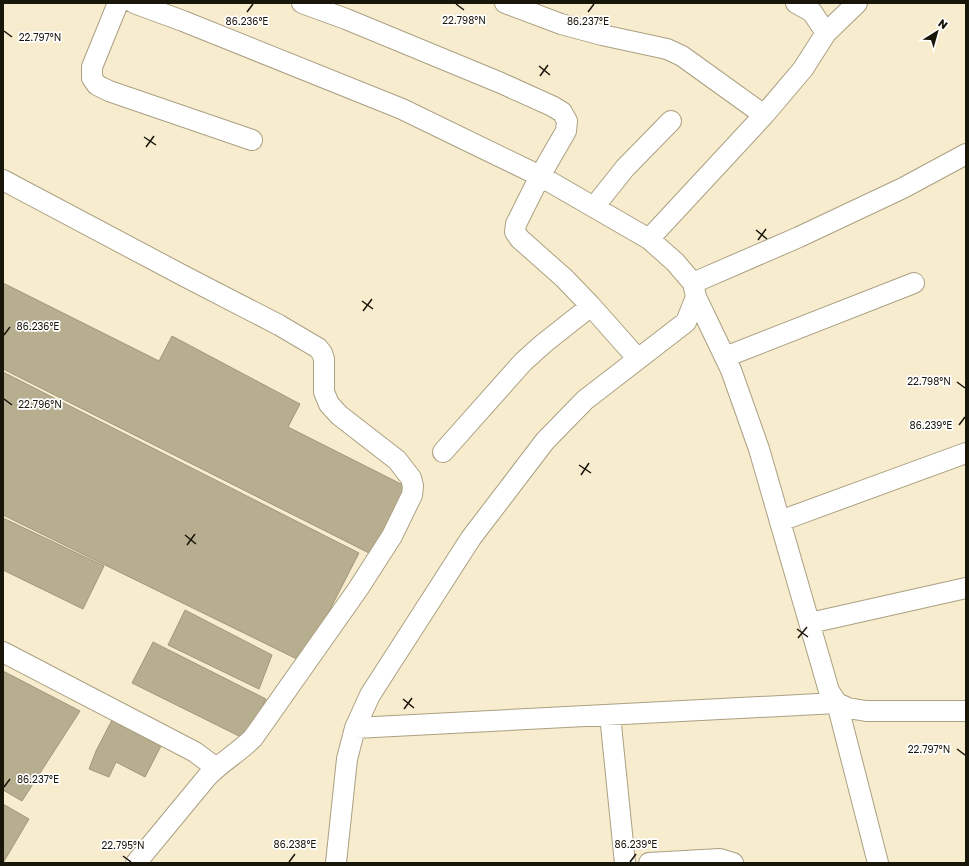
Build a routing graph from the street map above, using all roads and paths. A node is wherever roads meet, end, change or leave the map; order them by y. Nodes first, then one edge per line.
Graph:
1 (118, 3) edge
2 (134, 3) edge
3 (302, 3) edge
4 (505, 3) edge
5 (796, 3) edge
6 (858, 3) edge
7 (826, 33) junction
8 (764, 116) junction
9 (671, 121) dead end
10 (252, 140) dead end
11 (965, 158) edge
12 (540, 176) junction
13 (3, 180) edge
14 (594, 207) junction
15 (649, 239) junction
16 (914, 283) dead end
17 (694, 290) junction
18 (591, 306) junction
19 (725, 357) junction
20 (638, 359) junction
21 (443, 452) dead end
22 (966, 453) edge
23 (780, 521) junction
24 (966, 588) edge
25 (810, 623) junction
26 (3, 652) edge
27 (837, 703) junction
28 (966, 711) edge
29 (610, 715) junction
30 (354, 728) junction
31 (215, 768) junction
32 (136, 863) edge
33 (336, 863) edge
34 (625, 863) edge
35 (649, 863) edge
36 (733, 863) edge
37 (878, 863) edge

1 - 10 street
2 - 12 street
3 - 12 street
4 - 8 street
5 - 7 street
6 - 7 street
7 - 8 street
8 - 15 street
9 - 14 street
11 - 17 street
12 - 14 street
12 - 18 street
13 - 31 street
14 - 15 street
15 - 17 street
16 - 19 street
17 - 19 street
17 - 20 street
18 - 20 street
18 - 21 street
19 - 23 street
20 - 30 street
22 - 23 street
23 - 25 street
24 - 25 street
25 - 27 street
26 - 31 street
27 - 28 street
27 - 29 street
27 - 37 street
29 - 30 street
29 - 34 street
30 - 33 street
31 - 32 street
35 - 36 street

